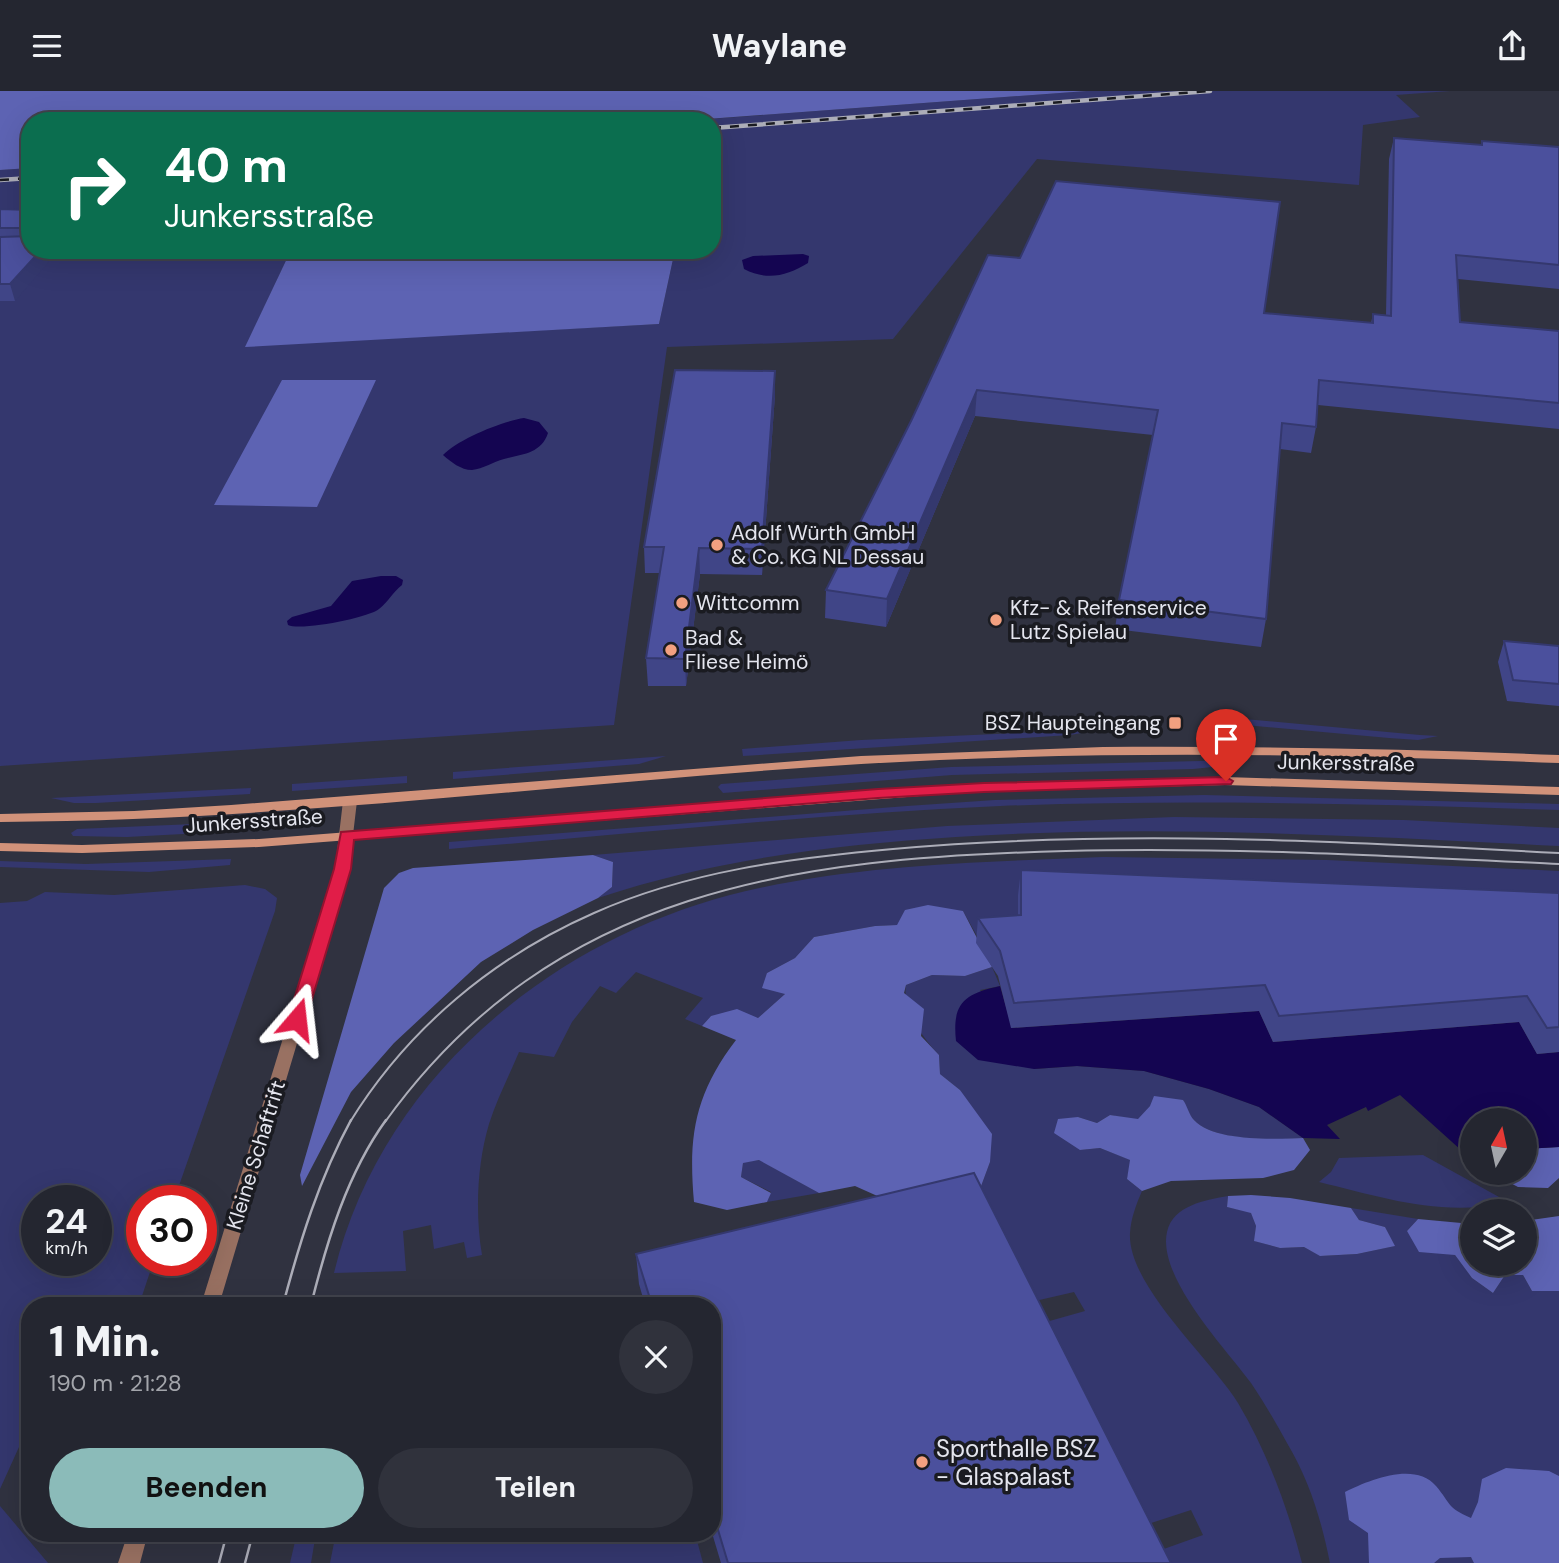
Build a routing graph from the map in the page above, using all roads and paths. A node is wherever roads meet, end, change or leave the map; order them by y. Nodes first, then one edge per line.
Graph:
1 (1559, 759) edge
2 (1559, 791) edge
3 (350, 801) junction
4 (0, 818) edge
5 (347, 836) junction
6 (0, 846) edge
7 (212, 1297) edge
8 (135, 1542) edge
9 (129, 1563) edge

1 - 3 main road, Junkersstraße
2 - 5 main road, Junkersstraße
3 - 4 main road, Junkersstraße
3 - 5 street, Kleine Schaftrift
5 - 6 main road, Junkersstraße
5 - 7 street, Kleine Schaftrift
8 - 9 street

